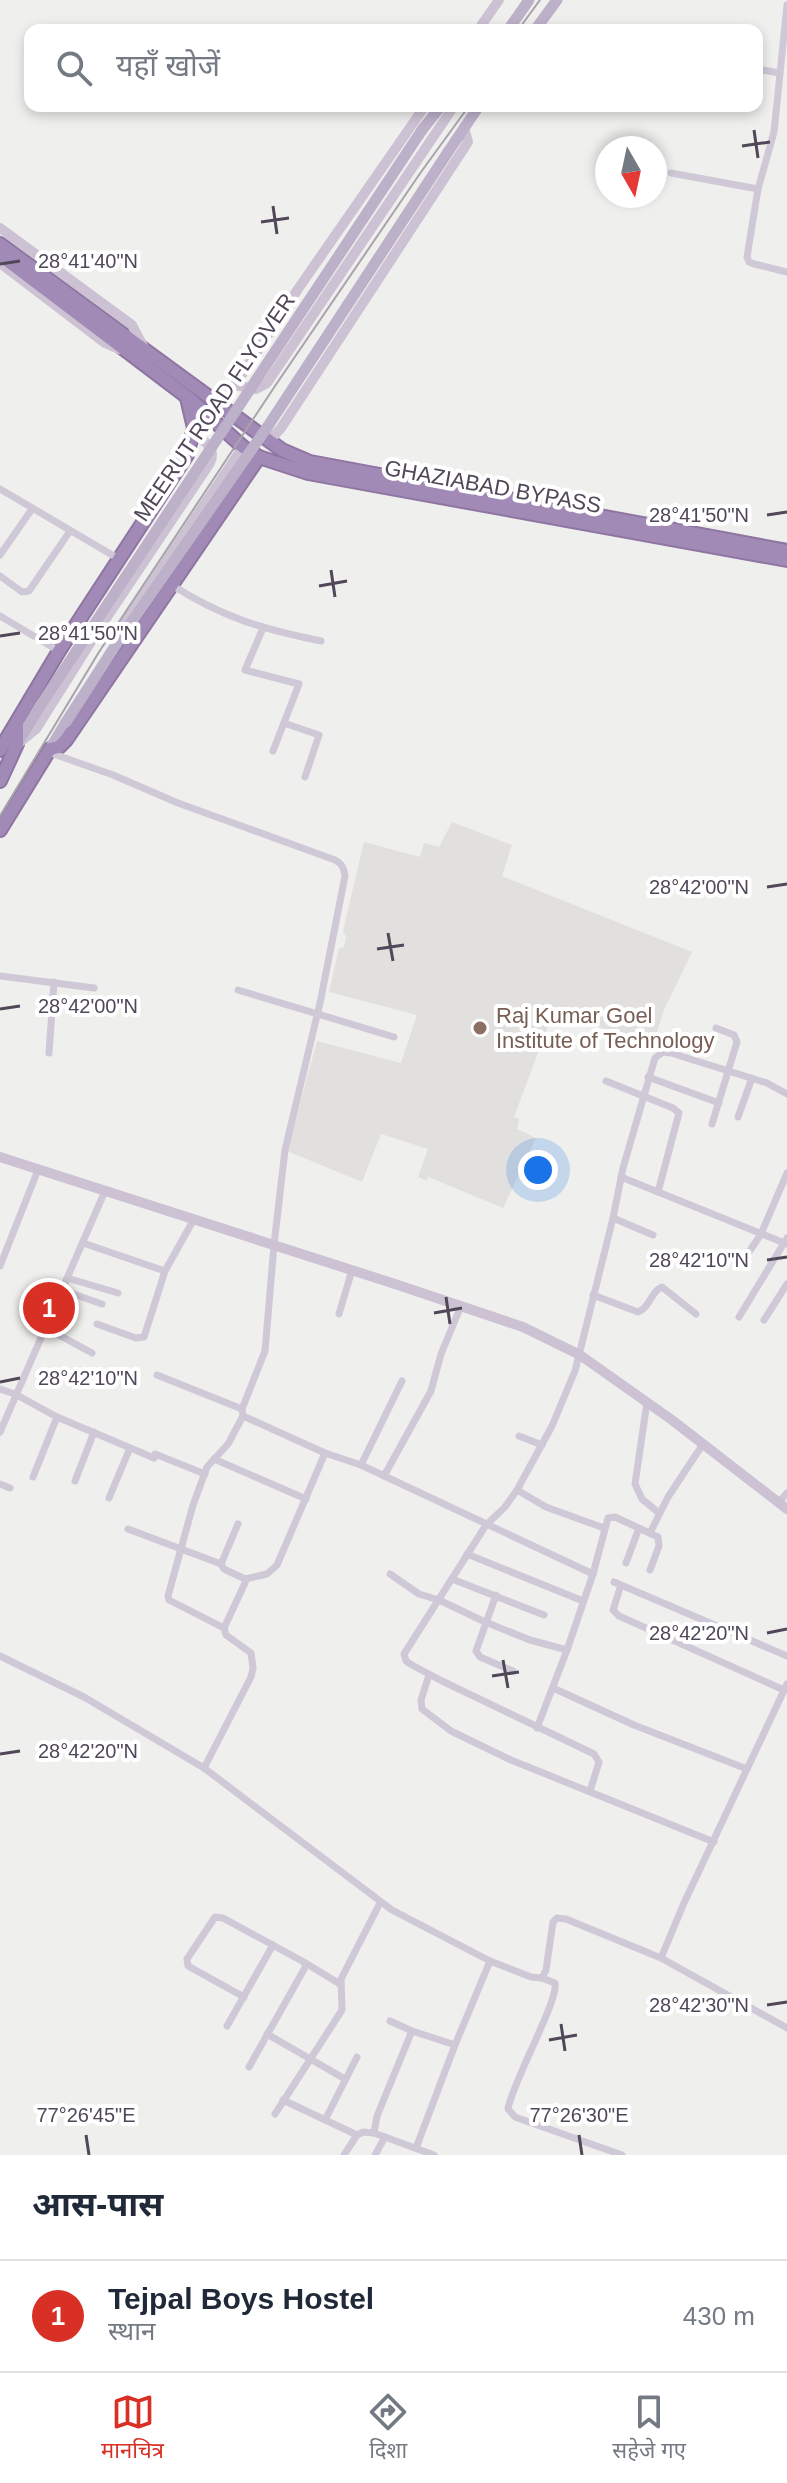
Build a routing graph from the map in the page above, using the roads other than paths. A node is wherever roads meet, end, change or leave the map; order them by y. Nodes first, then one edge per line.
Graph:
1 (499, 0) edge
2 (529, 0) edge
3 (557, 0) edge
4 (787, 5) edge
5 (482, 24) edge
6 (512, 24) edge
7 (539, 24) edge
8 (786, 38) edge
9 (763, 70) edge
10 (780, 73) junction
11 (421, 112) edge
12 (436, 112) edge
13 (450, 112) edge
14 (475, 112) edge
15 (464, 127) junction
16 (774, 132) junction
17 (787, 135) edge
18 (671, 173) dead end
19 (758, 189) junction
20 (0, 228) edge
21 (0, 244) edge
22 (0, 255) edge
23 (0, 263) edge
24 (787, 272) edge
25 (111, 332) junction
26 (144, 348) junction
27 (128, 352) junction
28 (235, 385) junction
29 (186, 395) junction
30 (217, 404) junction
31 (194, 433) junction
32 (269, 441) junction
33 (243, 447) junction
34 (259, 457) junction
35 (226, 473) junction
36 (243, 482) junction
37 (0, 489) edge
38 (32, 509) junction
39 (70, 531) junction
40 (787, 551) edge
41 (0, 555) edge
42 (119, 559) junction
43 (787, 560) edge
44 (0, 576) edge
45 (170, 584) junction
46 (1, 617) edge
47 (263, 628) junction
48 (321, 641) dead end
49 (59, 651) junction
50 (17, 721) junction
51 (284, 723) junction
52 (17, 744) junction
53 (0, 750) edge
54 (49, 750) junction
55 (273, 751) dead end
56 (305, 777) dead end
57 (0, 781) edge
58 (0, 830) edge
59 (0, 976) edge
60 (54, 982) junction
61 (94, 988) dead end
62 (238, 990) dead end
63 (317, 1014) junction
64 (716, 1028) dead end
65 (394, 1037) dead end
66 (49, 1053) dead end
67 (729, 1071) junction
68 (648, 1077) junction
69 (752, 1078) junction
70 (606, 1081) dead end
71 (787, 1094) edge
72 (643, 1096) junction
73 (719, 1103) junction
74 (738, 1117) dead end
75 (712, 1124) dead end
76 (0, 1157) edge
77 (38, 1170) junction
78 (787, 1173) edge
79 (621, 1177) junction
80 (105, 1191) junction
81 (658, 1192) junction
82 (613, 1218) junction
83 (194, 1219) junction
84 (761, 1234) junction
85 (653, 1235) dead end
86 (786, 1242) edge
87 (83, 1243) junction
88 (274, 1245) junction
89 (745, 1258) dead end
90 (0, 1266) edge
91 (352, 1270) junction
92 (165, 1271) junction
93 (67, 1278) junction
94 (787, 1284) edge
95 (62, 1290) junction
96 (118, 1293) dead end
97 (593, 1295) junction
98 (102, 1304) dead end
99 (461, 1306) junction
100 (339, 1314) dead end
101 (696, 1314) dead end
102 (739, 1317) dead end
103 (764, 1320) dead end
104 (97, 1324) dead end
105 (46, 1328) junction
106 (92, 1353) dead end
107 (580, 1355) junction
108 (157, 1375) dead end
109 (402, 1381) dead end
110 (0, 1389) edge
111 (15, 1394) junction
112 (647, 1402) junction
113 (242, 1412) junction
114 (57, 1417) junction
115 (0, 1432) edge
116 (94, 1432) junction
117 (519, 1436) dead end
118 (703, 1444) junction
119 (542, 1445) junction
120 (130, 1448) junction
121 (325, 1453) junction
122 (214, 1459) junction
123 (361, 1465) junction
124 (205, 1474) junction
125 (384, 1476) junction
126 (33, 1477) dead end
127 (75, 1481) dead end
128 (0, 1484) edge
129 (10, 1488) dead end
130 (517, 1490) junction
131 (787, 1493) edge
132 (109, 1498) dead end
133 (306, 1499) junction
134 (783, 1506) edge
135 (659, 1513) junction
136 (238, 1524) dead end
137 (486, 1525) junction
138 (604, 1528) junction
139 (639, 1528) junction
140 (128, 1529) dead end
141 (650, 1533) junction
142 (180, 1550) junction
143 (467, 1554) junction
144 (626, 1563) dead end
145 (221, 1564) junction
146 (650, 1570) dead end
147 (390, 1574) dead end
148 (593, 1574) junction
149 (245, 1579) junction
150 (452, 1579) junction
151 (496, 1595) junction
152 (439, 1600) junction
153 (583, 1601) junction
154 (544, 1615) dead end
155 (486, 1622) junction
156 (224, 1628) junction
157 (567, 1650) junction
158 (0, 1656) edge
159 (787, 1656) edge
160 (513, 1671) dead end
161 (429, 1675) junction
162 (786, 1687) edge
163 (553, 1688) junction
164 (537, 1728) junction
165 (204, 1768) junction
166 (747, 1769) junction
167 (590, 1791) junction
168 (714, 1842) junction
169 (380, 1903) junction
170 (273, 1945) junction
171 (661, 1958) junction
172 (490, 1961) junction
173 (307, 1964) junction
174 (542, 1978) junction
175 (340, 1984) junction
176 (244, 1997) junction
177 (390, 2021) dead end
178 (227, 2026) dead end
179 (787, 2028) edge
180 (412, 2031) junction
181 (267, 2034) junction
182 (455, 2045) junction
183 (357, 2057) dead end
184 (309, 2058) junction
185 (249, 2067) dead end
186 (345, 2079) junction
187 (283, 2100) junction
188 (275, 2114) dead end
189 (325, 2120) junction
190 (374, 2133) junction
191 (357, 2135) junction
192 (385, 2137) junction
193 (416, 2148) junction
194 (344, 2155) edge
195 (375, 2155) edge
196 (431, 2155) edge
197 (622, 2155) edge

1 - 5 street
2 - 6 main road
3 - 7 main road
4 - 8 street
8 - 10 street
9 - 10 street
10 - 16 street
11 - 28 street
12 - 52 main road, MEERUT ROAD FLYOVER, bridge
13 - 28 street
14 - 15 main road
15 - 32 street
15 - 54 main road, bridge
16 - 17 street
16 - 19 street
18 - 19 street
19 - 24 street
20 - 26 street
21 - 25 highway
22 - 25 highway
23 - 27 street
25 - 26 highway, GHAZIABAD BYPASS
25 - 27 highway, GHAZIABAD BYPASS
26 - 30 highway, GHAZIABAD BYPASS
27 - 29 highway, GHAZIABAD BYPASS
28 - 30 street
29 - 31 highway
29 - 33 highway, GHAZIABAD BYPASS
30 - 32 highway, GHAZIABAD BYPASS
31 - 42 highway
31 - 52 street
32 - 40 highway, GHAZIABAD BYPASS
33 - 34 highway, GHAZIABAD BYPASS
33 - 35 street
34 - 36 highway
34 - 43 highway, GHAZIABAD BYPASS
35 - 36 highway
35 - 54 street
36 - 45 highway
37 - 38 street
38 - 39 street
38 - 41 street
39 - 42 street
39 - 44 street
42 - 49 highway
45 - 47 street
45 - 54 highway
46 - 49 street
47 - 48 street
47 - 51 street
49 - 50 highway
50 - 52 highway
50 - 53 highway
51 - 55 street
51 - 56 street
52 - 57 highway
54 - 58 highway
54 - 63 street
59 - 60 street
60 - 61 street
60 - 66 street
62 - 63 street
63 - 65 street
63 - 88 street
64 - 67 street
67 - 68 street
67 - 69 street
67 - 73 street
68 - 72 street
68 - 73 street
69 - 71 street
69 - 74 street
70 - 72 street
72 - 79 street
72 - 81 street
73 - 75 street
76 - 77 street
77 - 80 street
77 - 90 street
78 - 84 street
79 - 81 street
79 - 82 street
80 - 83 street
80 - 87 street
81 - 84 street
82 - 85 street
82 - 97 street
83 - 88 street
83 - 92 street
84 - 86 street
84 - 89 street
86 - 102 street
87 - 92 street
87 - 93 street
88 - 91 street
88 - 113 street
91 - 99 street
91 - 100 street
92 - 104 street
93 - 95 street
93 - 96 street
94 - 103 street
95 - 98 street
95 - 105 street
97 - 101 street
97 - 107 street
99 - 107 street
99 - 125 street
105 - 106 street
105 - 111 street
107 - 112 street
107 - 119 street
108 - 113 street
109 - 123 street
110 - 111 street
111 - 114 street
111 - 115 street
112 - 118 street
112 - 135 street
113 - 121 street
113 - 122 street
114 - 116 street
114 - 126 street
116 - 120 street
116 - 127 street
117 - 119 street
118 - 134 street
118 - 135 street
119 - 130 street
120 - 124 street
120 - 132 street
121 - 123 street
121 - 133 street
122 - 124 street
122 - 133 street
123 - 125 street
124 - 142 street
125 - 137 street
128 - 129 street
130 - 137 street
130 - 138 street
131 - 134 street
133 - 149 street
135 - 141 street
136 - 145 street
137 - 143 street
137 - 148 street
138 - 139 street
138 - 148 street
139 - 141 street
139 - 144 street
140 - 142 street
141 - 146 street
142 - 145 street
142 - 156 street
143 - 150 street
143 - 153 street
145 - 149 street
147 - 152 street
148 - 153 street
149 - 156 street
150 - 151 street
150 - 152 street
151 - 154 street
151 - 155 street
152 - 155 street
152 - 161 street
153 - 157 street
155 - 157 street
155 - 160 street
156 - 165 street
157 - 163 street
158 - 165 street
159 - 162 street
161 - 164 street
161 - 167 street
162 - 166 street
163 - 164 street
163 - 166 street
164 - 167 street
165 - 169 street
166 - 168 street
167 - 168 street
168 - 171 street
169 - 172 street
169 - 175 street
170 - 173 street
170 - 176 street
170 - 176 street
171 - 174 street
171 - 179 street
172 - 174 street
172 - 182 street
173 - 175 street
173 - 181 street
174 - 197 street
175 - 184 street
176 - 178 street
177 - 180 street
180 - 182 street
180 - 190 street
181 - 184 street
181 - 185 street
182 - 193 street
183 - 186 street
184 - 186 street
184 - 187 street
186 - 189 street
187 - 188 street
187 - 189 street
189 - 191 street
190 - 191 street
190 - 192 street
191 - 194 street
192 - 193 street
192 - 195 street
193 - 196 street

